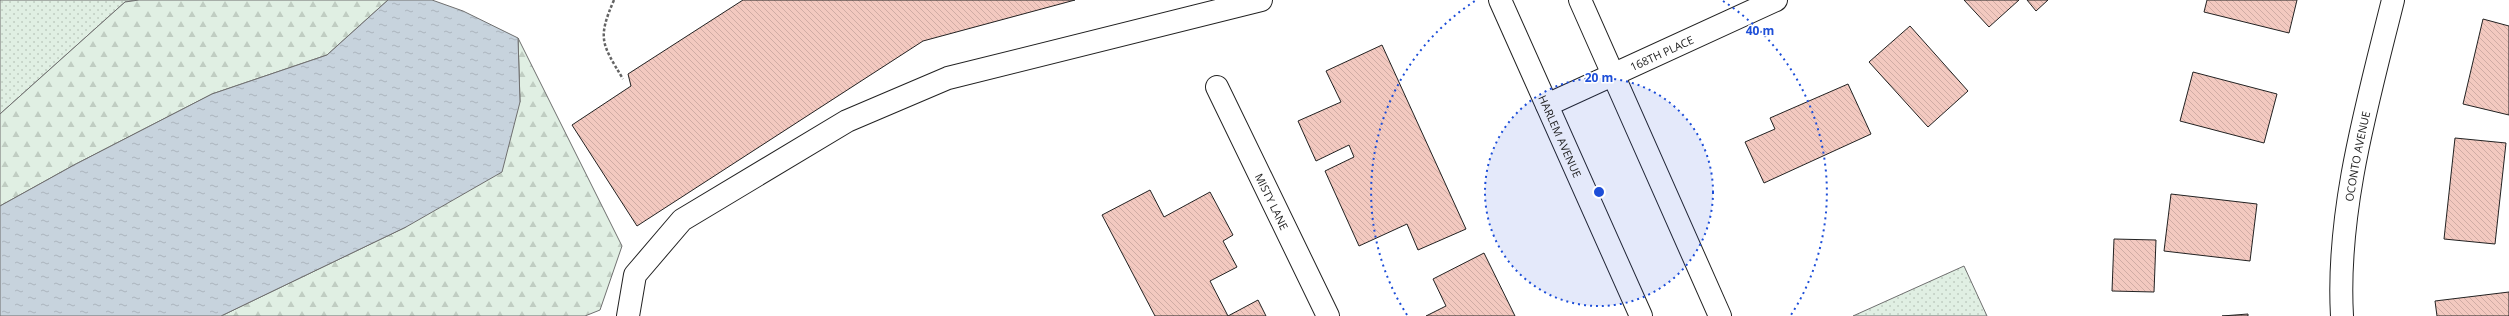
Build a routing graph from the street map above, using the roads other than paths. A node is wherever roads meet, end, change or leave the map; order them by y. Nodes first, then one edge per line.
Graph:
1 (1261, 0) edge
2 (1500, 0) edge
3 (1580, 0) edge
4 (1776, 0) edge
5 (2393, 0) edge
6 (1614, 75) junction
7 (1216, 87) dead end
8 (1547, 105) junction
9 (628, 316) edge
10 (1328, 316) edge
11 (1642, 316) edge
12 (1720, 316) edge
13 (2342, 316) edge

1 - 9 street
2 - 8 street, HARLEM AVENUE
3 - 6 street
4 - 6 street, 168TH PLACE
5 - 13 street, OCONTO AVENUE
6 - 8 street, 168TH PLACE
6 - 12 street
7 - 10 street, MISTY LANE
8 - 11 street, HARLEM AVENUE

